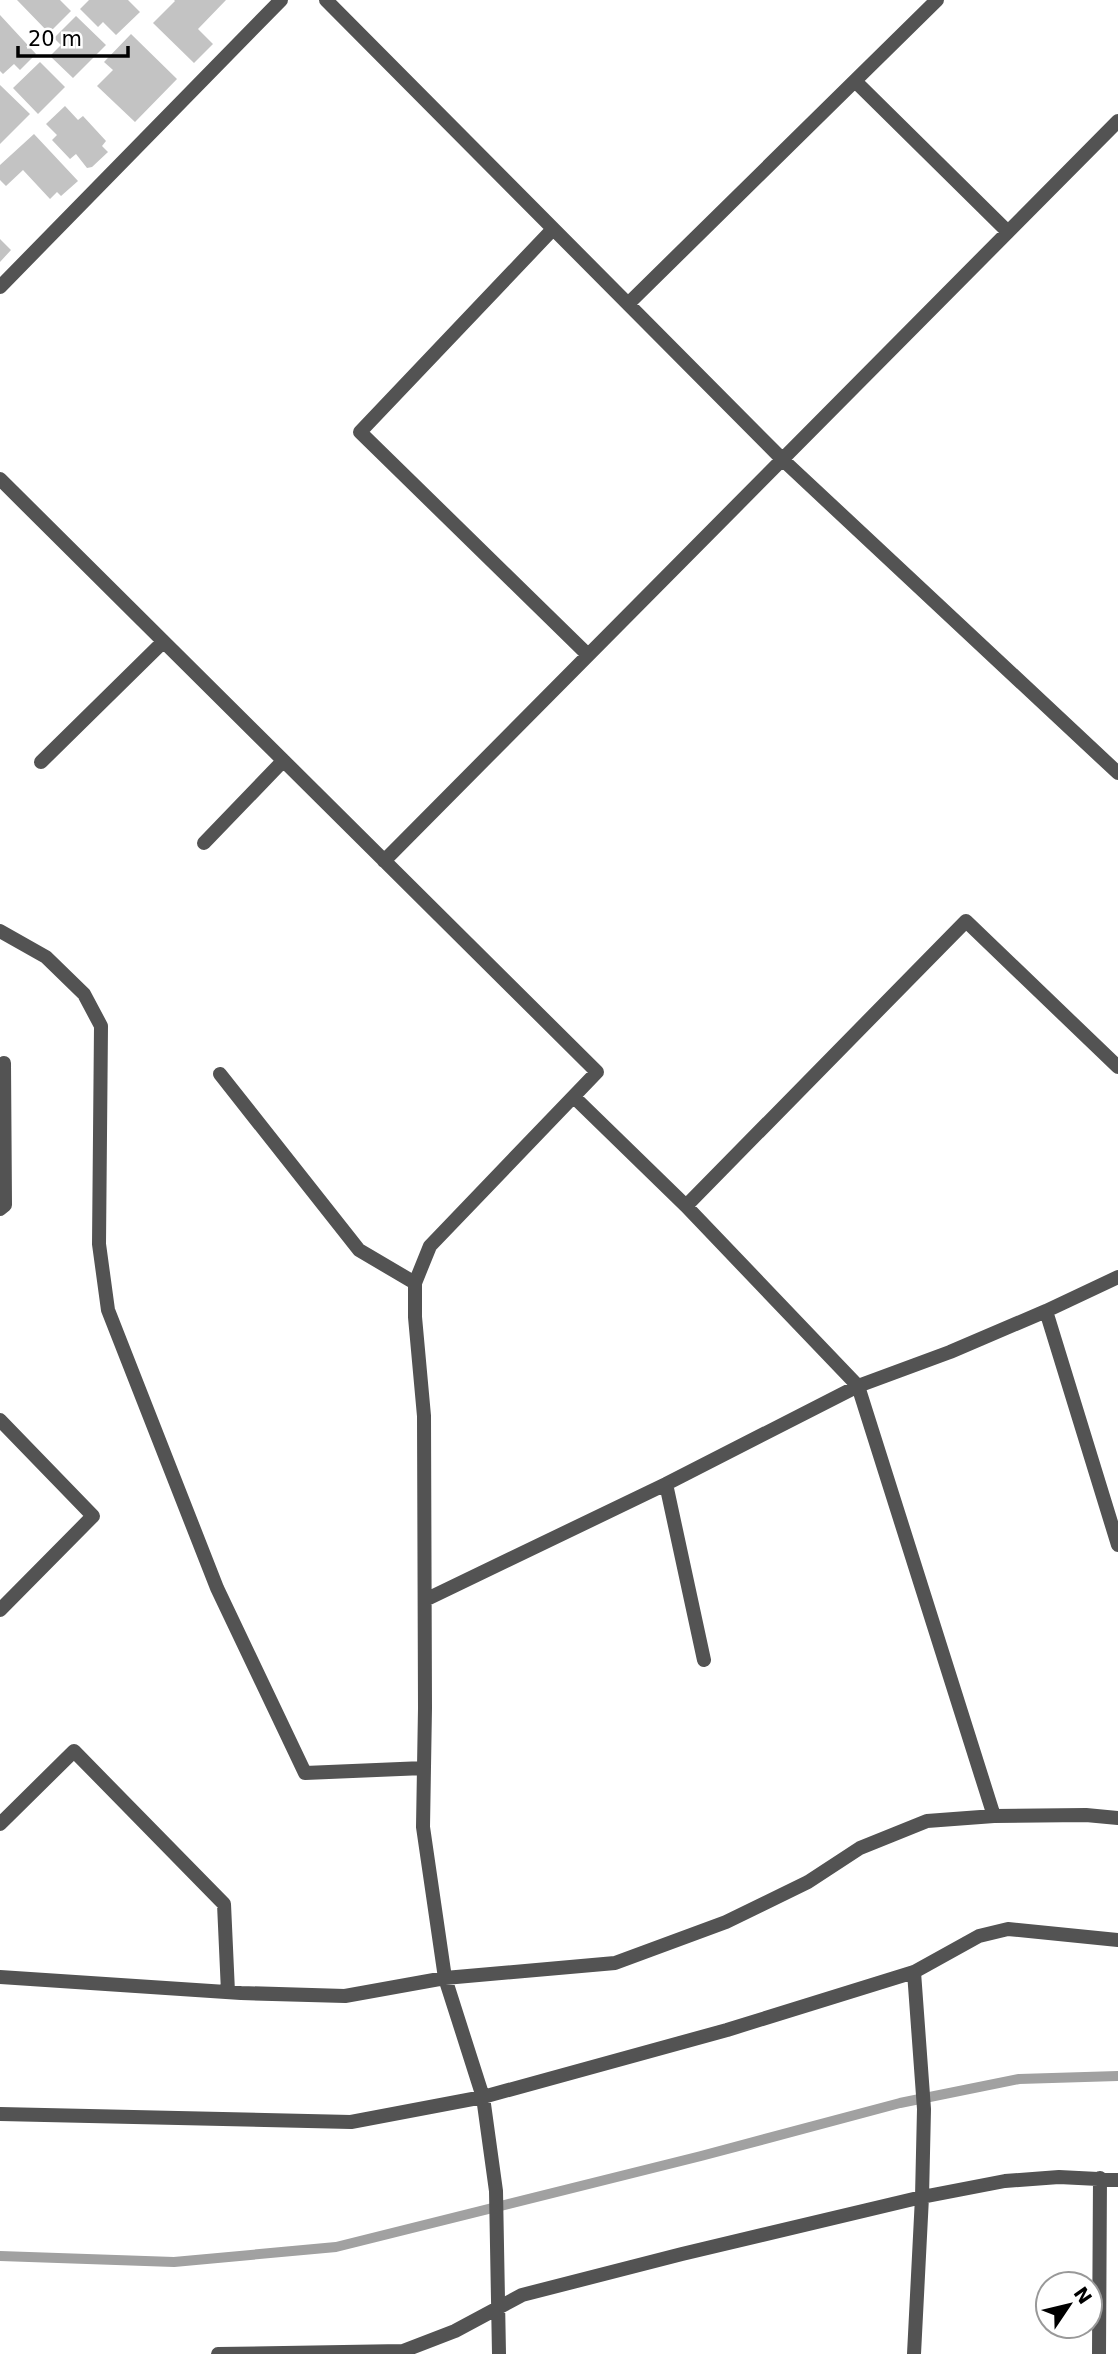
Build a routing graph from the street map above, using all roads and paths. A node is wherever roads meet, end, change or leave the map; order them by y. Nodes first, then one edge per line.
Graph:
1 (281, 0) edge
2 (326, 0) edge
3 (937, 0) edge
4 (855, 81) junction
5 (1118, 121) edge
6 (552, 229) junction
7 (1008, 232) junction
8 (0, 287) edge
9 (628, 304) junction
10 (783, 460) junction
11 (0, 479) edge
12 (163, 642) junction
13 (588, 655) junction
14 (283, 761) junction
15 (41, 762) dead end
16 (1118, 773) edge
17 (204, 843) dead end
18 (384, 861) junction
19 (0, 930) edge
20 (0, 1067) edge
21 (1118, 1067) edge
22 (220, 1074) dead end
23 (574, 1097) junction
24 (686, 1206) junction
25 (0, 1209) edge
26 (1118, 1277) edge
27 (415, 1283) junction
28 (1046, 1311) junction
29 (858, 1386) junction
30 (0, 1420) edge
31 (666, 1484) junction
32 (1118, 1545) edge
33 (425, 1600) junction
34 (0, 1610) edge
35 (704, 1660) dead end
36 (424, 1768) junction
37 (994, 1816) junction
38 (1118, 1818) edge
39 (0, 1824) edge
40 (1118, 1940) edge
41 (914, 1972) junction
42 (0, 1977) edge
43 (444, 1978) junction
44 (228, 1992) junction
45 (483, 2097) junction
46 (0, 2114) edge
47 (1100, 2178) junction
48 (1118, 2179) edge
49 (922, 2197) junction
50 (497, 2307) junction
51 (218, 2354) edge
52 (499, 2354) edge
53 (914, 2354) edge
54 (1099, 2354) edge

1 - 8 street
2 - 6 street
3 - 4 street
4 - 7 street
4 - 9 street
5 - 7 street
6 - 9 street
6 - 13 street
7 - 10 street
9 - 10 street
10 - 13 street
10 - 16 street
11 - 12 street
12 - 14 street
12 - 15 street
13 - 18 street
14 - 17 street
14 - 18 street
18 - 23 street
19 - 36 street
20 - 25 street
21 - 24 street
22 - 27 street
23 - 24 street
23 - 27 street
24 - 29 street
26 - 28 street
27 - 33 street
28 - 29 street
28 - 32 street
29 - 31 street
29 - 37 street
30 - 34 street
31 - 33 street
31 - 35 street
33 - 36 street
36 - 43 street
37 - 38 street
37 - 43 street
39 - 44 street
40 - 41 street
41 - 45 street
41 - 49 street
42 - 44 street
43 - 44 street
43 - 45 street
45 - 46 street
45 - 50 street
47 - 48 street
47 - 49 street
47 - 54 street
49 - 50 street
49 - 53 street
50 - 51 street
50 - 52 street

